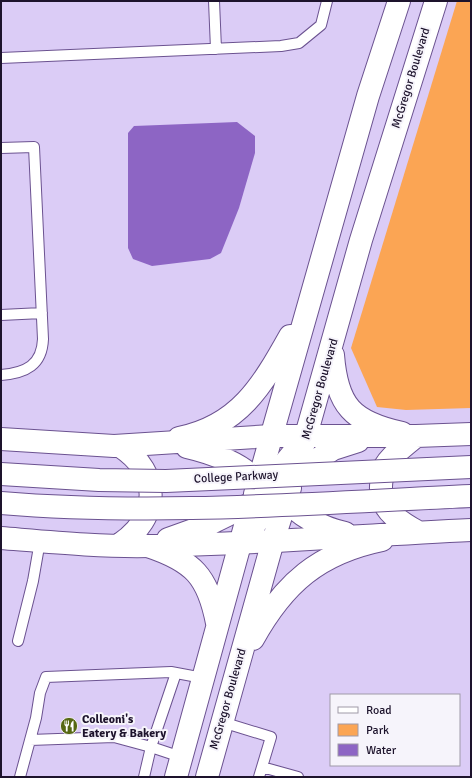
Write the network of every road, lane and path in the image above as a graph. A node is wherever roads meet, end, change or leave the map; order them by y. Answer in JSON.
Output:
{"nodes":[{"id":1,"x":214,"y":1,"type":"edge"},
{"id":2,"x":328,"y":1,"type":"edge"},
{"id":3,"x":399,"y":1,"type":"edge"},
{"id":4,"x":436,"y":1,"type":"edge"},
{"id":5,"x":216,"y":49,"type":"junction"},
{"id":6,"x":1,"y":58,"type":"edge"},
{"id":7,"x":1,"y":148,"type":"edge"},
{"id":8,"x":307,"y":307,"type":"junction"},
{"id":9,"x":42,"y":314,"type":"junction"},
{"id":10,"x":1,"y":315,"type":"edge"},
{"id":11,"x":332,"y":344,"type":"junction"},
{"id":12,"x":1,"y":375,"type":"edge"},
{"id":13,"x":471,"y":434,"type":"edge"},
{"id":14,"x":271,"y":436,"type":"junction"},
{"id":15,"x":307,"y":436,"type":"junction"},
{"id":16,"x":374,"y":436,"type":"junction"},
{"id":17,"x":416,"y":436,"type":"junction"},
{"id":18,"x":1,"y":439,"type":"edge"},
{"id":19,"x":173,"y":443,"type":"junction"},
{"id":20,"x":144,"y":445,"type":"junction"},
{"id":21,"x":120,"y":446,"type":"junction"},
{"id":22,"x":471,"y":467,"type":"edge"},
{"id":23,"x":1,"y":474,"type":"edge"},
{"id":24,"x":286,"y":483,"type":"junction"},
{"id":25,"x":471,"y":496,"type":"edge"},
{"id":26,"x":260,"y":497,"type":"junction"},
{"id":27,"x":1,"y":503,"type":"edge"},
{"id":28,"x":471,"y":530,"type":"edge"},
{"id":29,"x":418,"y":532,"type":"junction"},
{"id":30,"x":366,"y":537,"type":"junction"},
{"id":31,"x":1,"y":538,"type":"edge"},
{"id":32,"x":40,"y":541,"type":"junction"},
{"id":33,"x":273,"y":541,"type":"junction"},
{"id":34,"x":240,"y":543,"type":"junction"},
{"id":35,"x":119,"y":545,"type":"junction"},
{"id":36,"x":148,"y":546,"type":"junction"},
{"id":37,"x":217,"y":626,"type":"junction"},
{"id":38,"x":18,"y":641,"type":"dead end"},
{"id":39,"x":237,"y":670,"type":"junction"},
{"id":40,"x":176,"y":673,"type":"junction"},
{"id":41,"x":203,"y":678,"type":"junction"},
{"id":42,"x":222,"y":722,"type":"junction"},
{"id":43,"x":30,"y":740,"type":"junction"},
{"id":44,"x":151,"y":746,"type":"junction"},
{"id":45,"x":179,"y":767,"type":"edge"},
{"id":46,"x":261,"y":772,"type":"edge"},
{"id":47,"x":20,"y":777,"type":"edge"},
{"id":48,"x":144,"y":777,"type":"edge"},
{"id":49,"x":207,"y":777,"type":"edge"},
{"id":50,"x":298,"y":777,"type":"edge"}],
"edges":[{"from":1,"to":5,"type":"lane"},
{"from":2,"to":5,"type":"lane"},
{"from":3,"to":8,"type":"main road"},
{"from":4,"to":11,"type":"main road","name":"McGregor Boulevard"},
{"from":5,"to":6,"type":"lane"},
{"from":7,"to":9,"type":"lane"},
{"from":8,"to":14,"type":"main road"},
{"from":8,"to":20,"type":"main road"},
{"from":9,"to":10,"type":"lane"},
{"from":9,"to":12,"type":"lane"},
{"from":11,"to":15,"type":"main road","name":"McGregor Boulevard"},
{"from":11,"to":17,"type":"main road"},
{"from":13,"to":17,"type":"main road"},
{"from":14,"to":15,"type":"main road"},
{"from":14,"to":19,"type":"main road"},
{"from":14,"to":24,"type":"main road"},
{"from":14,"to":26,"type":"main road"},
{"from":15,"to":16,"type":"main road"},
{"from":15,"to":24,"type":"main road"},
{"from":16,"to":17,"type":"main road"},
{"from":16,"to":24,"type":"main road"},
{"from":17,"to":29,"type":"main road"},
{"from":18,"to":21,"type":"main road"},
{"from":19,"to":20,"type":"main road"},
{"from":19,"to":26,"type":"main road"},
{"from":20,"to":21,"type":"main road"},
{"from":21,"to":35,"type":"main road"},
{"from":22,"to":23,"type":"main road","name":"College Parkway","bridge":true},
{"from":24,"to":26,"type":"main road"},
{"from":24,"to":30,"type":"main road"},
{"from":24,"to":33,"type":"main road","name":"McGregor Boulevard"},
{"from":25,"to":27,"type":"main road","bridge":true},
{"from":26,"to":33,"type":"main road"},
{"from":26,"to":34,"type":"main road"},
{"from":26,"to":36,"type":"main road"},
{"from":28,"to":29,"type":"main road"},
{"from":29,"to":30,"type":"main road"},
{"from":29,"to":39,"type":"main road"},
{"from":30,"to":33,"type":"main road"},
{"from":31,"to":32,"type":"main road"},
{"from":32,"to":35,"type":"main road"},
{"from":32,"to":38,"type":"lane"},
{"from":33,"to":34,"type":"main road"},
{"from":33,"to":39,"type":"main road","name":"McGregor Boulevard"},
{"from":34,"to":36,"type":"main road"},
{"from":34,"to":37,"type":"main road"},
{"from":35,"to":36,"type":"main road"},
{"from":36,"to":37,"type":"main road"},
{"from":37,"to":41,"type":"main road"},
{"from":39,"to":42,"type":"main road","name":"McGregor Boulevard"},
{"from":40,"to":41,"type":"lane"},
{"from":40,"to":43,"type":"lane"},
{"from":40,"to":44,"type":"lane"},
{"from":41,"to":45,"type":"main road"},
{"from":42,"to":46,"type":"lane"},
{"from":42,"to":49,"type":"main road","name":"McGregor Boulevard"},
{"from":43,"to":44,"type":"lane"},
{"from":43,"to":47,"type":"lane"},
{"from":44,"to":45,"type":"lane"},
{"from":44,"to":48,"type":"lane"},
{"from":46,"to":50,"type":"lane"}]}
